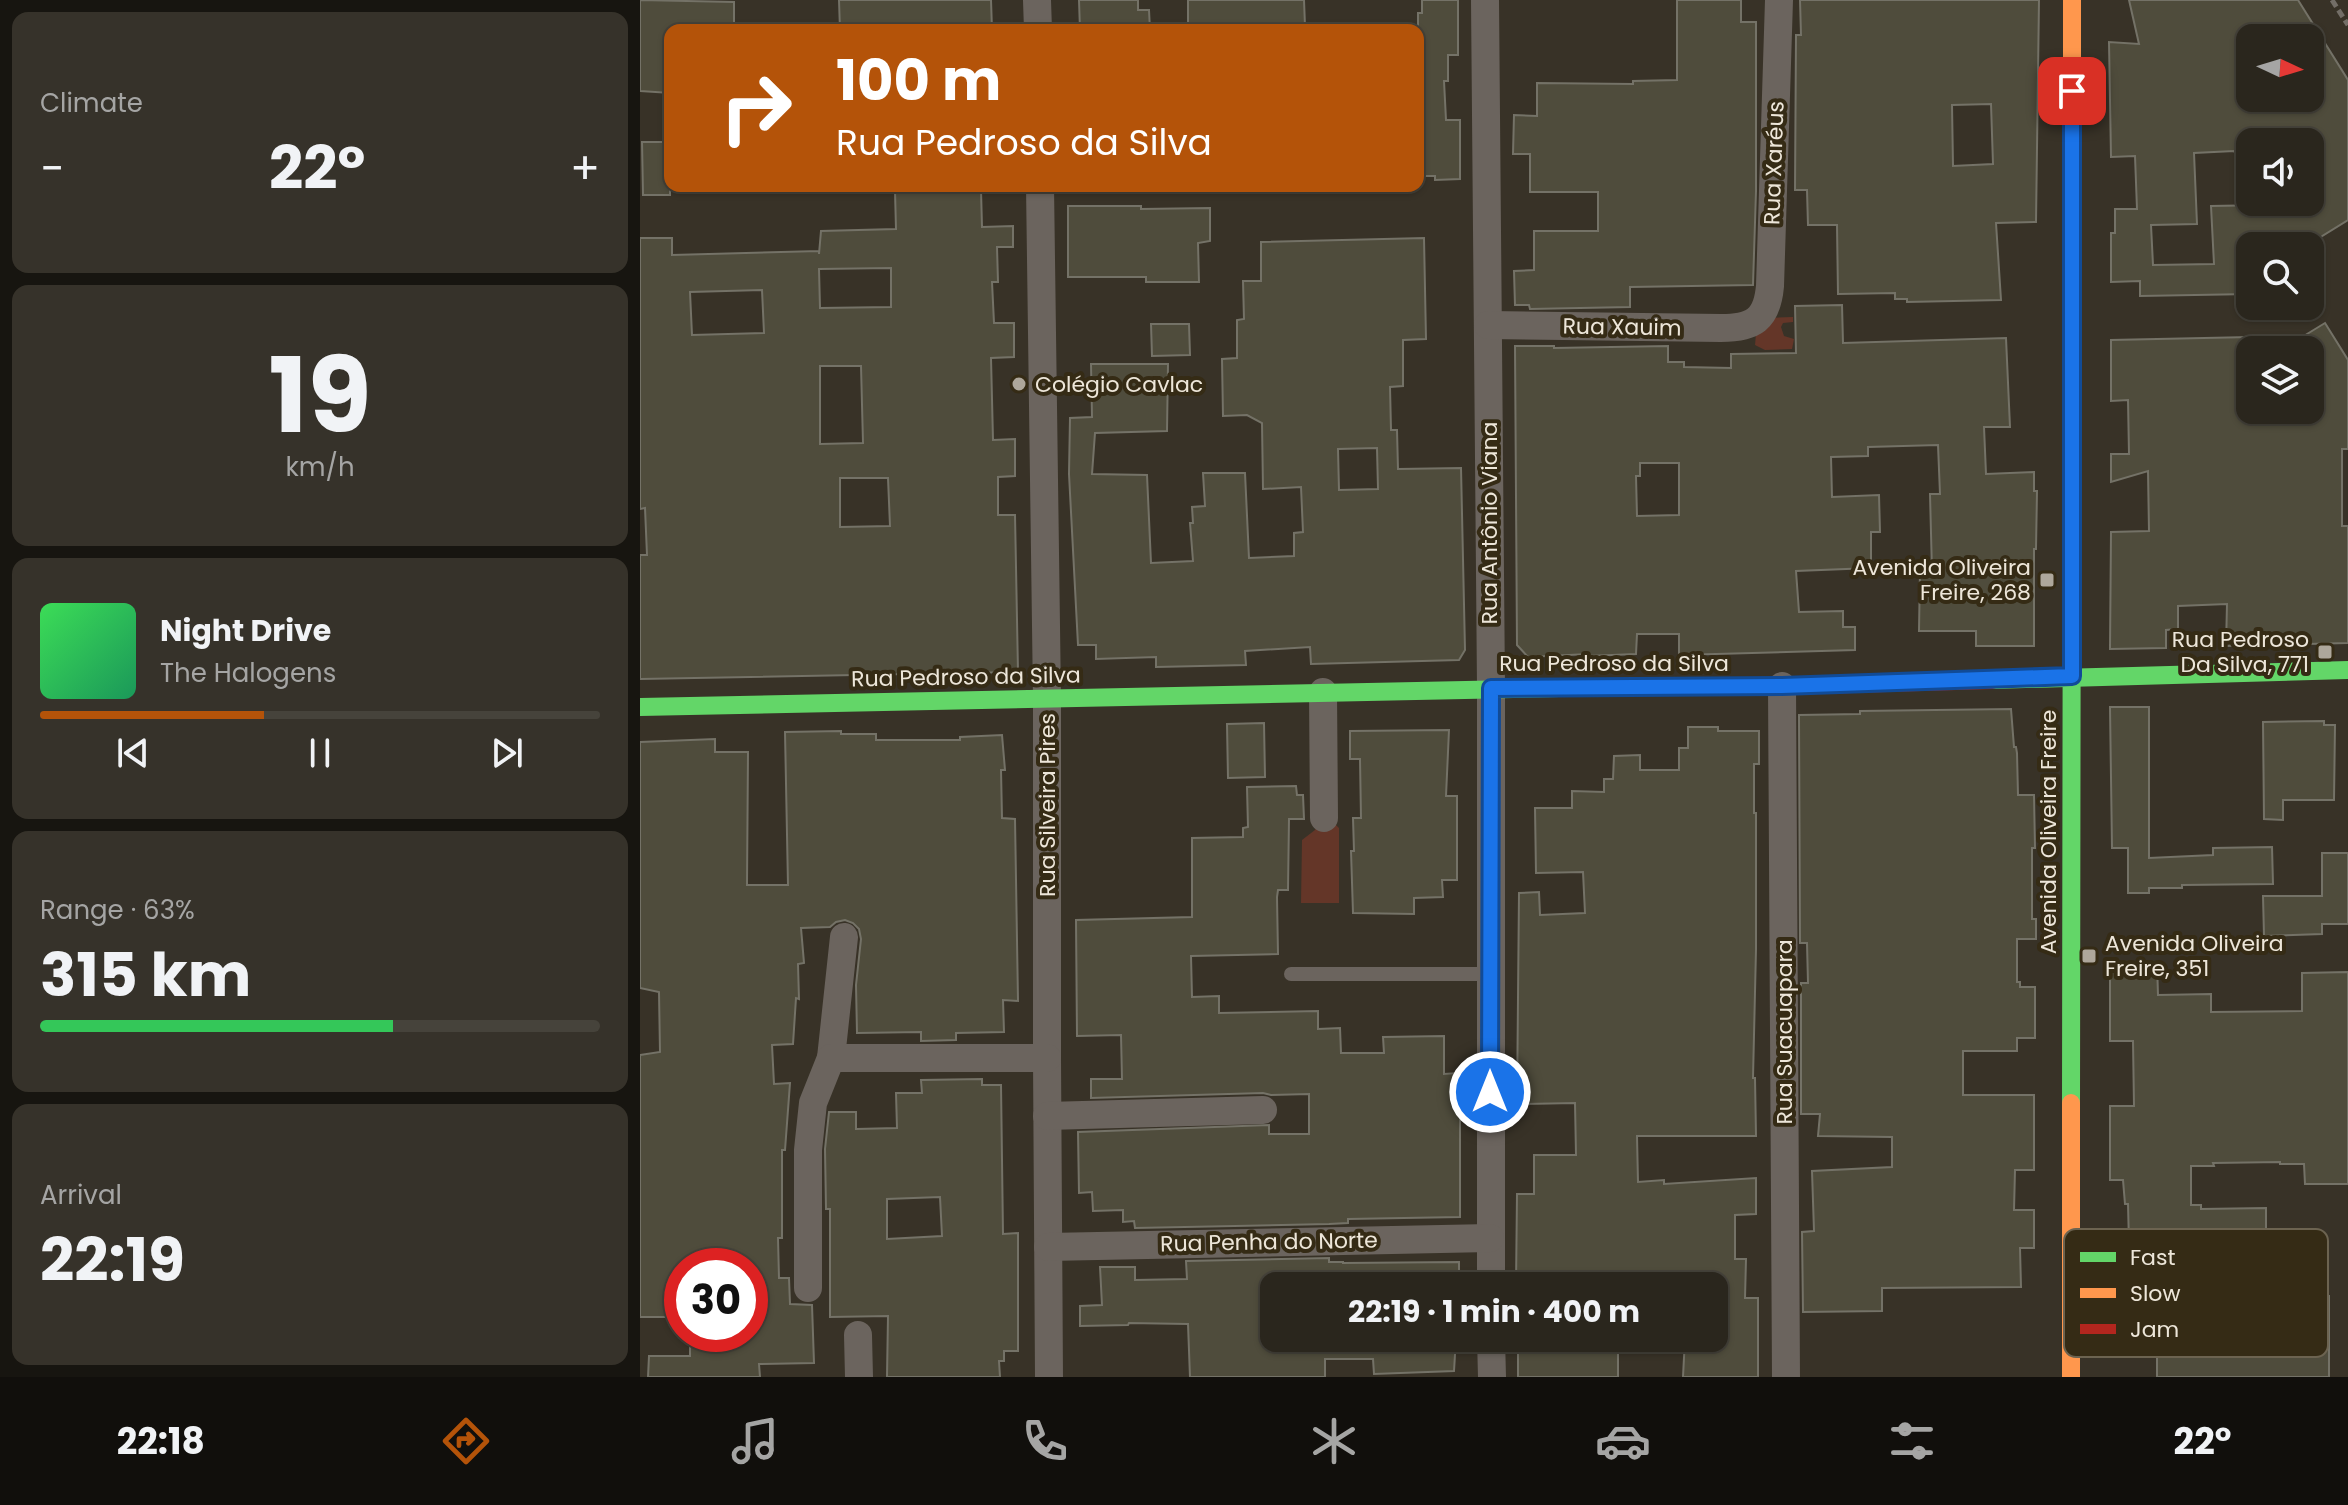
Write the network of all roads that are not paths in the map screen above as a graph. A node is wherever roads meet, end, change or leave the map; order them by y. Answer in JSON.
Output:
{"nodes":[{"id":1,"x":1037,"y":0,"type":"edge"},
{"id":2,"x":1485,"y":0,"type":"edge"},
{"id":3,"x":1779,"y":0,"type":"edge"},
{"id":4,"x":2072,"y":0,"type":"edge"},
{"id":5,"x":1038,"y":24,"type":"edge"},
{"id":6,"x":1040,"y":192,"type":"edge"},
{"id":7,"x":1756,"y":321,"type":"joint"},
{"id":8,"x":1488,"y":325,"type":"junction"},
{"id":9,"x":2348,"y":670,"type":"edge"},
{"id":10,"x":2072,"y":676,"type":"junction"},
{"id":11,"x":1782,"y":686,"type":"junction"},
{"id":12,"x":1491,"y":688,"type":"junction"},
{"id":13,"x":1323,"y":692,"type":"junction"},
{"id":14,"x":1047,"y":699,"type":"junction"},
{"id":15,"x":640,"y":707,"type":"edge"},
{"id":16,"x":1324,"y":818,"type":"dead end"},
{"id":17,"x":844,"y":937,"type":"dead end"},
{"id":18,"x":1291,"y":974,"type":"dead end"},
{"id":19,"x":1490,"y":974,"type":"junction"},
{"id":20,"x":831,"y":1058,"type":"junction"},
{"id":21,"x":1047,"y":1058,"type":"junction"},
{"id":22,"x":1263,"y":1110,"type":"dead end"},
{"id":23,"x":1047,"y":1116,"type":"junction"},
{"id":24,"x":2071,"y":1229,"type":"edge"},
{"id":25,"x":1490,"y":1238,"type":"junction"},
{"id":26,"x":1048,"y":1247,"type":"junction"},
{"id":27,"x":1491,"y":1272,"type":"edge"},
{"id":28,"x":808,"y":1288,"type":"dead end"},
{"id":29,"x":858,"y":1335,"type":"dead end"},
{"id":30,"x":1491,"y":1352,"type":"edge"},
{"id":31,"x":2071,"y":1357,"type":"edge"},
{"id":32,"x":859,"y":1377,"type":"edge"},
{"id":33,"x":1049,"y":1377,"type":"edge"},
{"id":34,"x":1492,"y":1377,"type":"edge"},
{"id":35,"x":1786,"y":1377,"type":"edge"},
{"id":36,"x":2071,"y":1377,"type":"edge"}],
"edges":[{"from":1,"to":5,"type":"street"},
{"from":2,"to":8,"type":"street","name":"Rua Antônio Viana"},
{"from":3,"to":7,"type":"street","name":"Rua Xaréus"},
{"from":4,"to":10,"type":"street","name":"Avenida Oliveira Freire"},
{"from":6,"to":14,"type":"street","name":"Rua Silveira Pires"},
{"from":7,"to":8,"type":"street","name":"Rua Xauim"},
{"from":8,"to":12,"type":"street","name":"Rua Antônio Viana"},
{"from":9,"to":10,"type":"street","name":"Rua Pedroso da Silva"},
{"from":10,"to":11,"type":"street","name":"Rua Pedroso da Silva"},
{"from":10,"to":24,"type":"street","name":"Avenida Oliveira Freire"},
{"from":11,"to":12,"type":"street","name":"Rua Pedroso da Silva"},
{"from":11,"to":35,"type":"street","name":"Rua Suacuapara"},
{"from":12,"to":13,"type":"street","name":"Rua Pedroso da Silva"},
{"from":12,"to":19,"type":"street","name":"Rua Antônio Viana"},
{"from":13,"to":14,"type":"street","name":"Rua Pedroso da Silva"},
{"from":13,"to":16,"type":"street"},
{"from":14,"to":15,"type":"street","name":"Rua Pedroso da Silva"},
{"from":14,"to":21,"type":"street","name":"Rua Silveira Pires"},
{"from":17,"to":20,"type":"street"},
{"from":18,"to":19,"type":"lane"},
{"from":19,"to":25,"type":"street","name":"Rua Antônio Viana"},
{"from":20,"to":21,"type":"street"},
{"from":20,"to":28,"type":"street"},
{"from":21,"to":23,"type":"street","name":"Rua Silveira Pires"},
{"from":22,"to":23,"type":"street"},
{"from":23,"to":26,"type":"street","name":"Rua Silveira Pires"},
{"from":25,"to":26,"type":"street","name":"Rua Penha do Norte"},
{"from":25,"to":27,"type":"street","name":"Rua Antônio Viana"},
{"from":26,"to":33,"type":"street","name":"Rua Silveira Pires"},
{"from":29,"to":32,"type":"street"},
{"from":30,"to":34,"type":"street"},
{"from":31,"to":36,"type":"street","name":"Avenida Oliveira Freire"}]}
